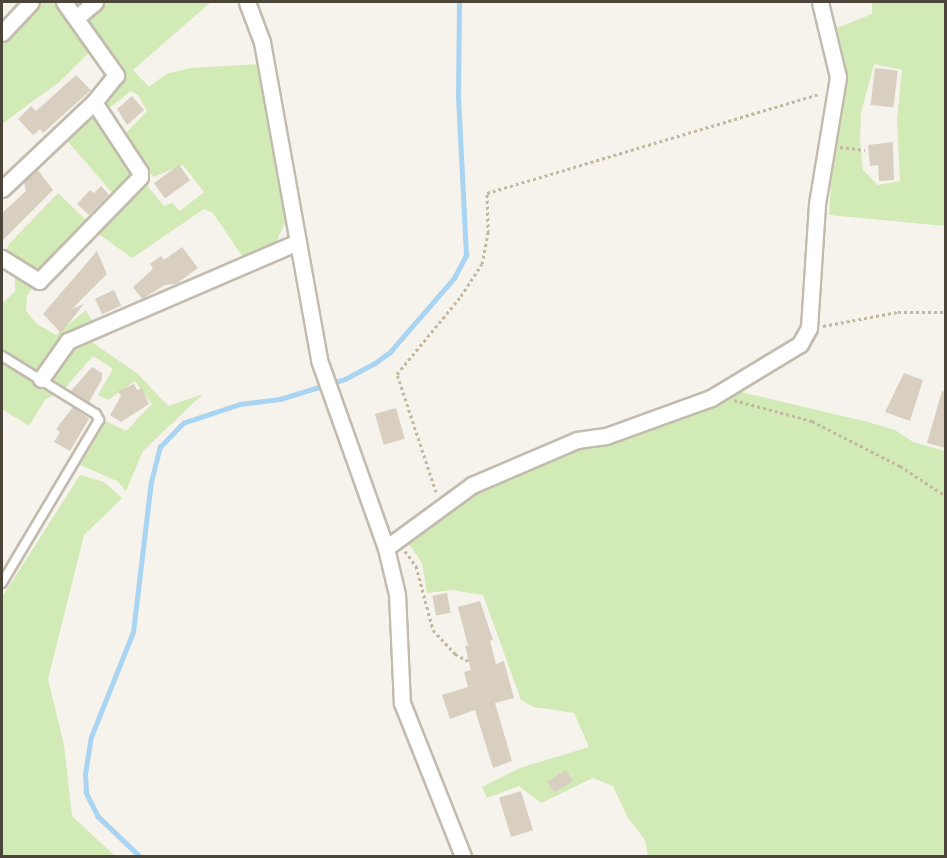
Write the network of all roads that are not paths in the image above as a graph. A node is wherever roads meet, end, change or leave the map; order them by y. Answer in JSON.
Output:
{"nodes":[{"id":1,"x":31,"y":2,"type":"edge"},
{"id":2,"x":64,"y":2,"type":"edge"},
{"id":3,"x":95,"y":2,"type":"edge"},
{"id":4,"x":248,"y":2,"type":"edge"},
{"id":5,"x":820,"y":2,"type":"edge"},
{"id":6,"x":76,"y":18,"type":"junction"},
{"id":7,"x":2,"y":33,"type":"edge"},
{"id":8,"x":94,"y":102,"type":"junction"},
{"id":9,"x":2,"y":189,"type":"edge"},
{"id":10,"x":296,"y":243,"type":"junction"},
{"id":11,"x":2,"y":258,"type":"edge"},
{"id":12,"x":3,"y":360,"type":"edge"},
{"id":13,"x":41,"y":379,"type":"junction"},
{"id":14,"x":392,"y":544,"type":"junction"},
{"id":15,"x":2,"y":583,"type":"edge"},
{"id":16,"x":463,"y":856,"type":"edge"}],
"edges":[{"from":1,"to":7,"type":"street"},
{"from":2,"to":6,"type":"street"},
{"from":3,"to":6,"type":"street"},
{"from":4,"to":10,"type":"street"},
{"from":5,"to":14,"type":"street"},
{"from":6,"to":8,"type":"street"},
{"from":8,"to":9,"type":"street"},
{"from":8,"to":11,"type":"street"},
{"from":10,"to":13,"type":"street"},
{"from":10,"to":14,"type":"street"},
{"from":12,"to":13,"type":"lane"},
{"from":13,"to":15,"type":"lane"},
{"from":14,"to":16,"type":"street"}]}
